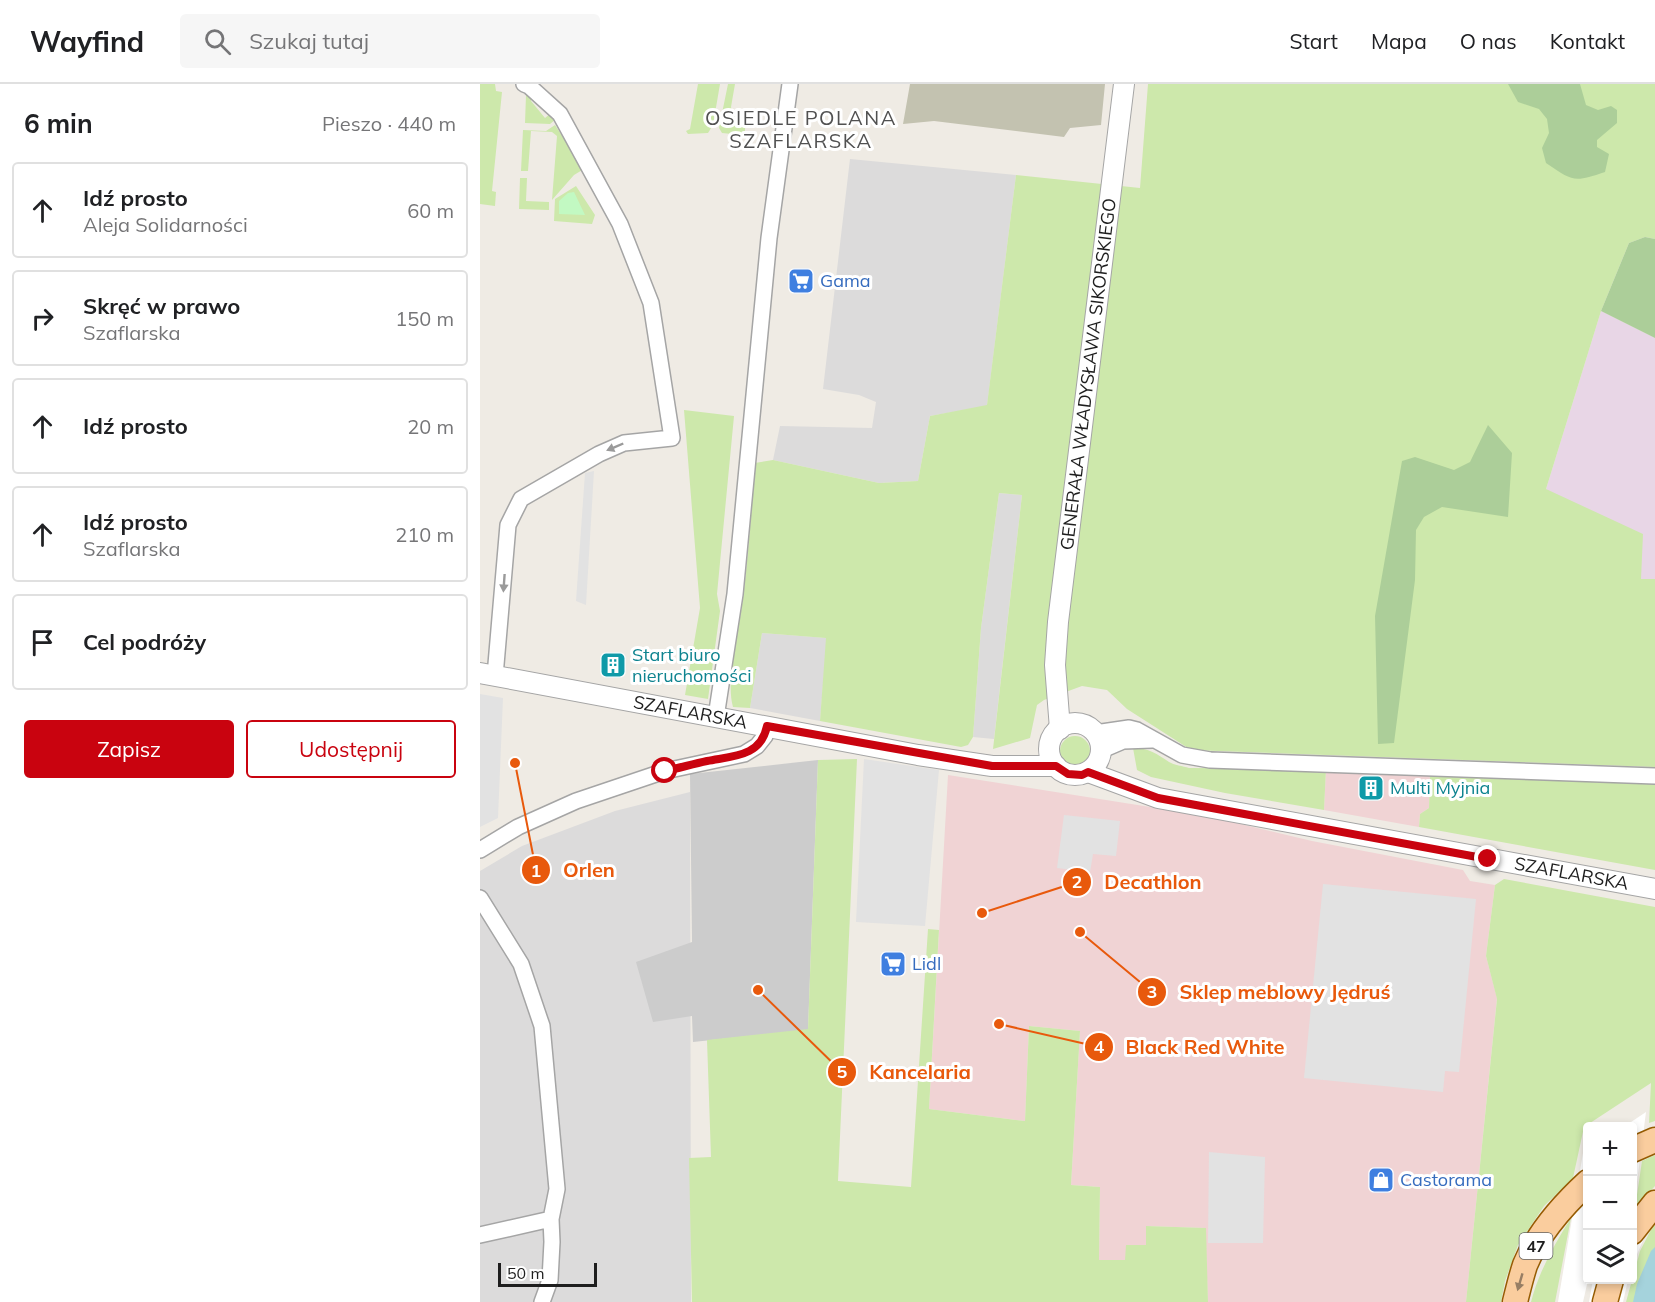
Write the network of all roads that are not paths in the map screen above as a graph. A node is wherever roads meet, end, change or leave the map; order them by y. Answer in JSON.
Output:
{"nodes":[{"id":1,"x":524,"y":84,"type":"edge"},
{"id":2,"x":790,"y":84,"type":"edge"},
{"id":3,"x":1124,"y":84,"type":"edge"},
{"id":4,"x":488,"y":674,"type":"edge"},
{"id":5,"x":716,"y":717,"type":"junction"},
{"id":6,"x":767,"y":726,"type":"junction"},
{"id":7,"x":1062,"y":732,"type":"junction"},
{"id":8,"x":1099,"y":746,"type":"junction"},
{"id":9,"x":1008,"y":766,"type":"junction"},
{"id":10,"x":1056,"y":766,"type":"junction"},
{"id":11,"x":1088,"y":772,"type":"junction"},
{"id":12,"x":1655,"y":776,"type":"edge"},
{"id":13,"x":1135,"y":790,"type":"junction"},
{"id":14,"x":480,"y":850,"type":"edge"},
{"id":15,"x":1655,"y":889,"type":"edge"},
{"id":16,"x":480,"y":898,"type":"edge"},
{"id":17,"x":1655,"y":1140,"type":"edge"},
{"id":18,"x":1637,"y":1148,"type":"edge"},
{"id":19,"x":1583,"y":1186,"type":"edge"},
{"id":20,"x":1655,"y":1203,"type":"edge"},
{"id":21,"x":551,"y":1219,"type":"junction"},
{"id":22,"x":1634,"y":1230,"type":"edge"},
{"id":23,"x":480,"y":1235,"type":"edge"},
{"id":24,"x":1610,"y":1284,"type":"edge"},
{"id":25,"x":542,"y":1302,"type":"edge"},
{"id":26,"x":1515,"y":1302,"type":"edge"},
{"id":27,"x":1605,"y":1302,"type":"edge"}],
"edges":[{"from":1,"to":4,"type":"street","one_way":true},
{"from":2,"to":5,"type":"street"},
{"from":3,"to":7,"type":"street","name":"GENERAŁA WŁADYSŁAWA SIKORSKIEGO"},
{"from":4,"to":5,"type":"street","name":"SZAFLARSKA"},
{"from":5,"to":6,"type":"street","name":"SZAFLARSKA"},
{"from":6,"to":9,"type":"street","name":"SZAFLARSKA"},
{"from":6,"to":14,"type":"street"},
{"from":7,"to":8,"type":"street"},
{"from":7,"to":9,"type":"street"},
{"from":7,"to":10,"type":"street"},
{"from":8,"to":11,"type":"street"},
{"from":8,"to":12,"type":"street"},
{"from":8,"to":13,"type":"street","name":"SZAFLARSKA"},
{"from":9,"to":10,"type":"street","name":"SZAFLARSKA"},
{"from":10,"to":11,"type":"street"},
{"from":11,"to":13,"type":"street","name":"SZAFLARSKA"},
{"from":13,"to":15,"type":"street","name":"SZAFLARSKA"},
{"from":16,"to":21,"type":"street"},
{"from":17,"to":18,"type":"main road"},
{"from":19,"to":26,"type":"main road","number":"47","one_way":true},
{"from":20,"to":22,"type":"main road"},
{"from":21,"to":23,"type":"street"},
{"from":21,"to":25,"type":"street"},
{"from":24,"to":27,"type":"main road"}]}
